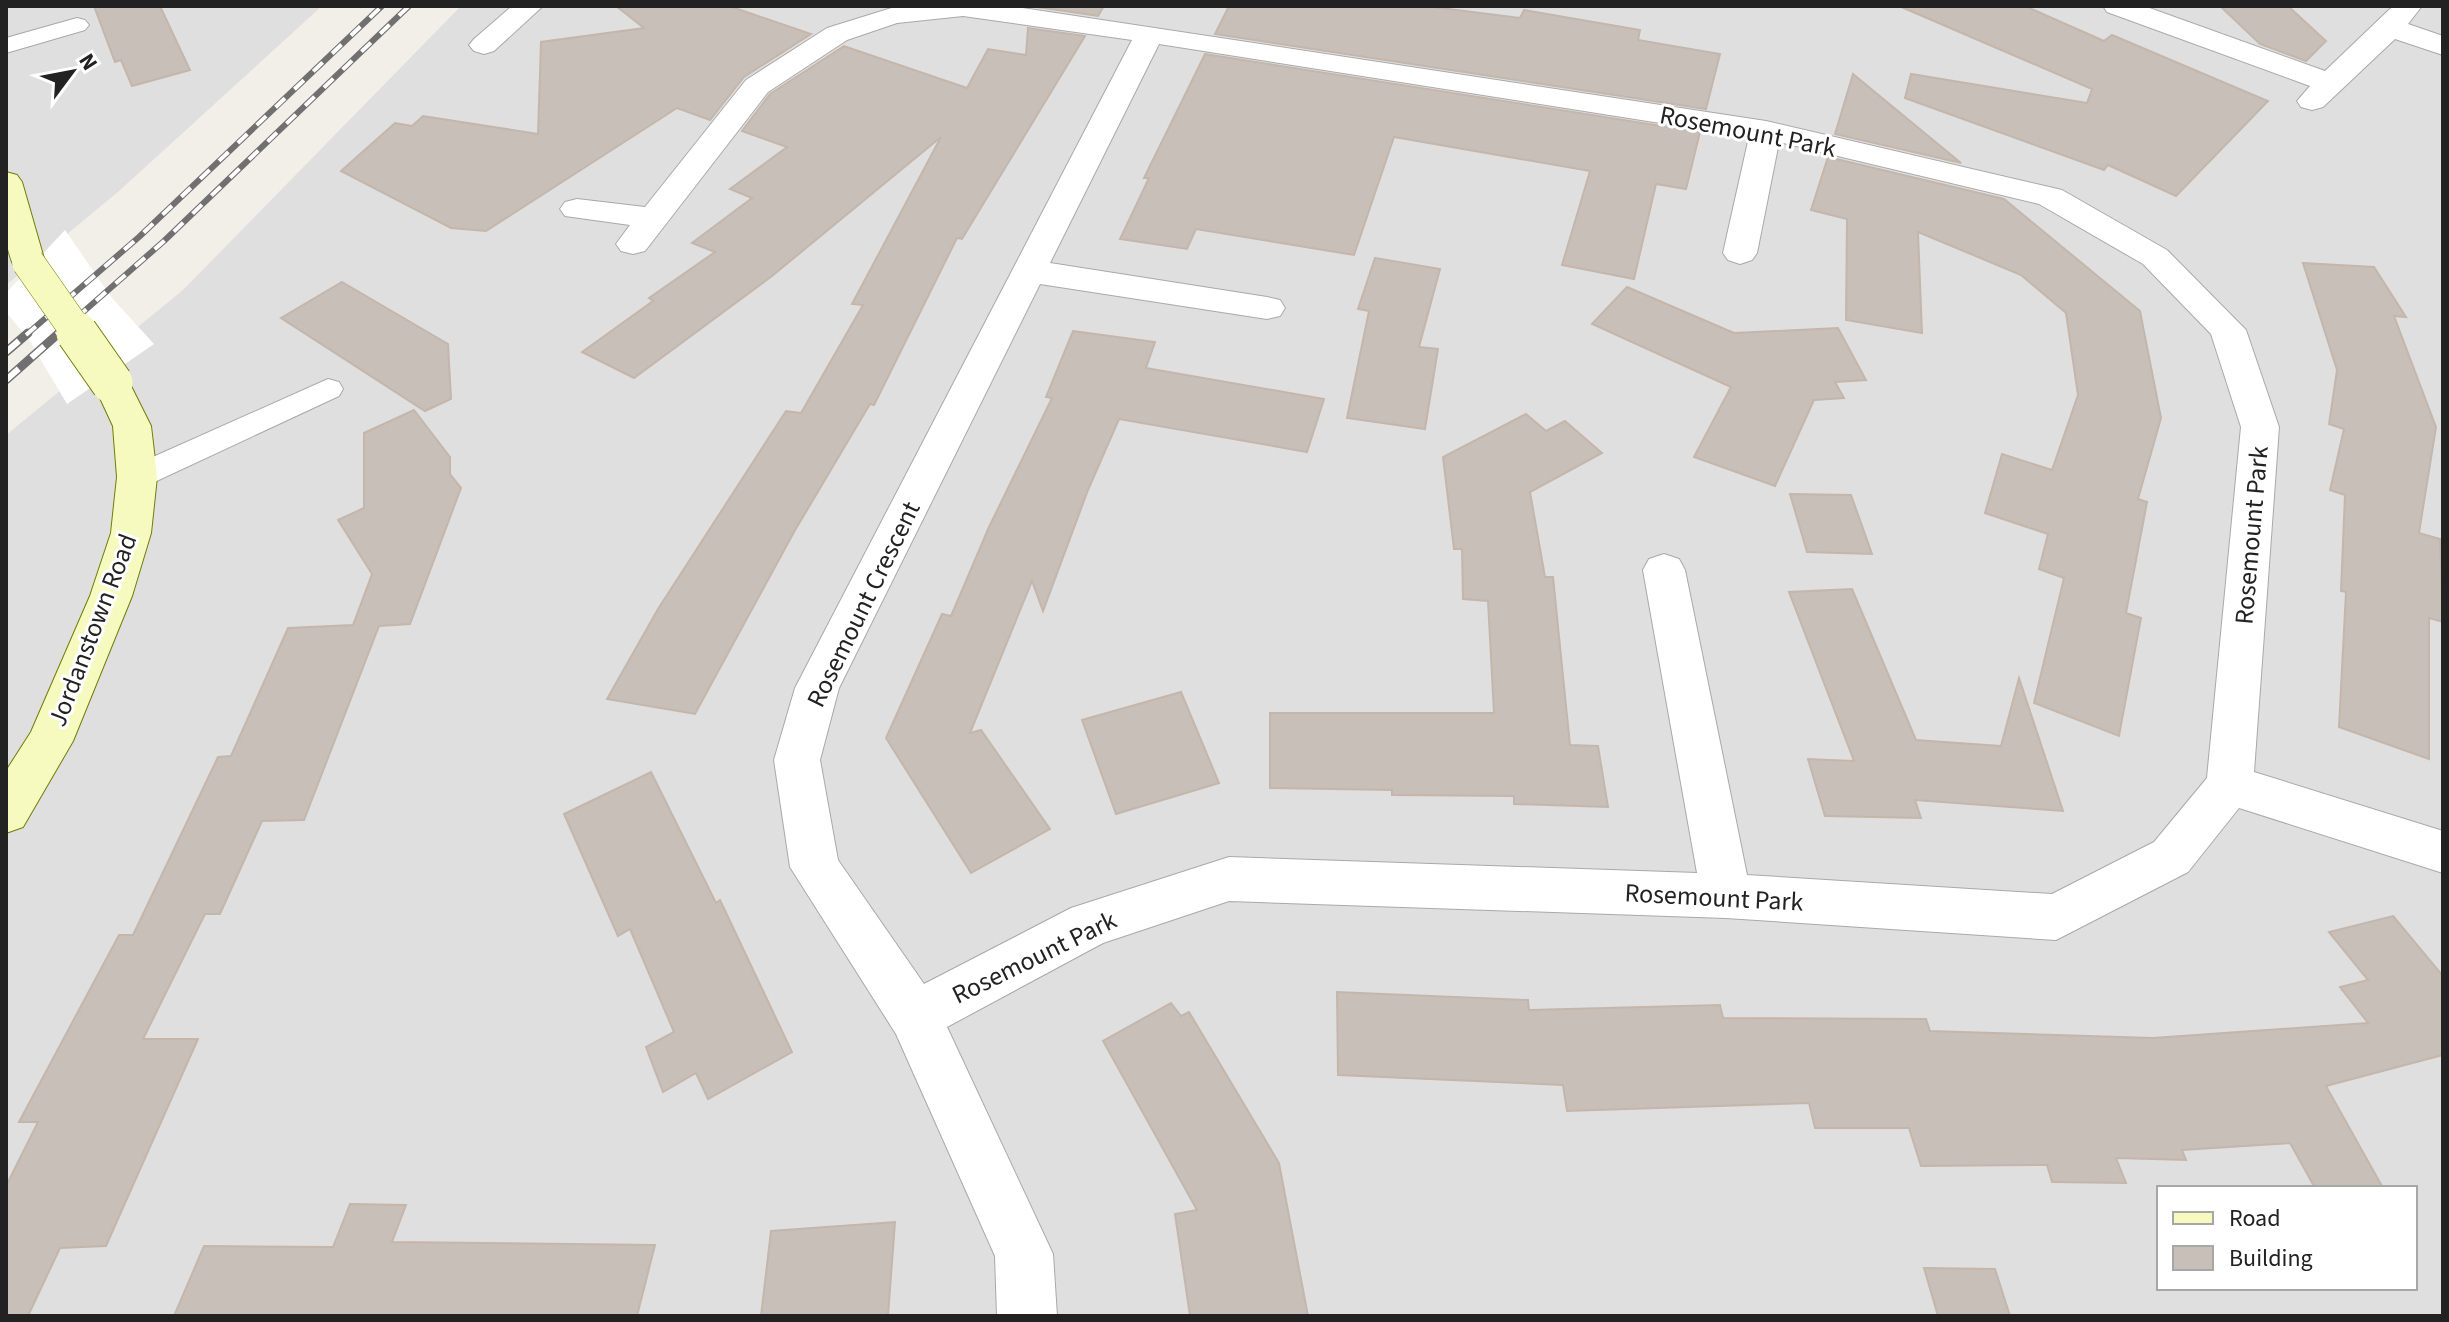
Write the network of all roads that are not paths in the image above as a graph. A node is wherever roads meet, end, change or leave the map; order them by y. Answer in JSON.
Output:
{"nodes":[{"id":1,"x":529,"y":6,"type":"edge"},
{"id":2,"x":2117,"y":6,"type":"edge"},
{"id":3,"x":2400,"y":17,"type":"edge"},
{"id":4,"x":77,"y":25,"type":"dead end"},
{"id":5,"x":1150,"y":34,"type":"junction"},
{"id":6,"x":484,"y":45,"type":"dead end"},
{"id":7,"x":6,"y":46,"type":"edge"},
{"id":8,"x":2443,"y":46,"type":"edge"},
{"id":9,"x":1766,"y":130,"type":"junction"},
{"id":10,"x":6,"y":182,"type":"edge"},
{"id":11,"x":577,"y":209,"type":"dead end"},
{"id":12,"x":1740,"y":253,"type":"dead end"},
{"id":13,"x":1029,"y":271,"type":"junction"},
{"id":14,"x":1267,"y":308,"type":"dead end"},
{"id":15,"x":328,"y":389,"type":"dead end"},
{"id":16,"x":137,"y":477,"type":"junction"},
{"id":17,"x":1664,"y":570,"type":"dead end"},
{"id":18,"x":2230,"y":785,"type":"junction"},
{"id":19,"x":6,"y":812,"type":"edge"},
{"id":20,"x":2443,"y":852,"type":"edge"},
{"id":21,"x":1726,"y":896,"type":"junction"},
{"id":22,"x":915,"y":1016,"type":"junction"},
{"id":23,"x":1027,"y":1316,"type":"edge"}],
"edges":[{"from":1,"to":6,"type":"street"},
{"from":2,"to":3,"type":"street"},
{"from":3,"to":8,"type":"street"},
{"from":4,"to":7,"type":"lane"},
{"from":5,"to":9,"type":"street","name":"Rosemount Park"},
{"from":5,"to":11,"type":"street","name":"Rosemount Park"},
{"from":5,"to":13,"type":"street","name":"Rosemount Crescent"},
{"from":9,"to":12,"type":"street"},
{"from":9,"to":18,"type":"street","name":"Rosemount Park"},
{"from":10,"to":16,"type":"street","name":"Jordanstown Road","bridge":true},
{"from":13,"to":14,"type":"street"},
{"from":13,"to":22,"type":"street","name":"Rosemount Crescent"},
{"from":15,"to":16,"type":"lane"},
{"from":16,"to":19,"type":"street","name":"Jordanstown Road"},
{"from":17,"to":21,"type":"street"},
{"from":18,"to":20,"type":"street"},
{"from":18,"to":21,"type":"street","name":"Rosemount Park"},
{"from":21,"to":22,"type":"street","name":"Rosemount Park"},
{"from":22,"to":23,"type":"street","name":"Rosemount Crescent"}]}
